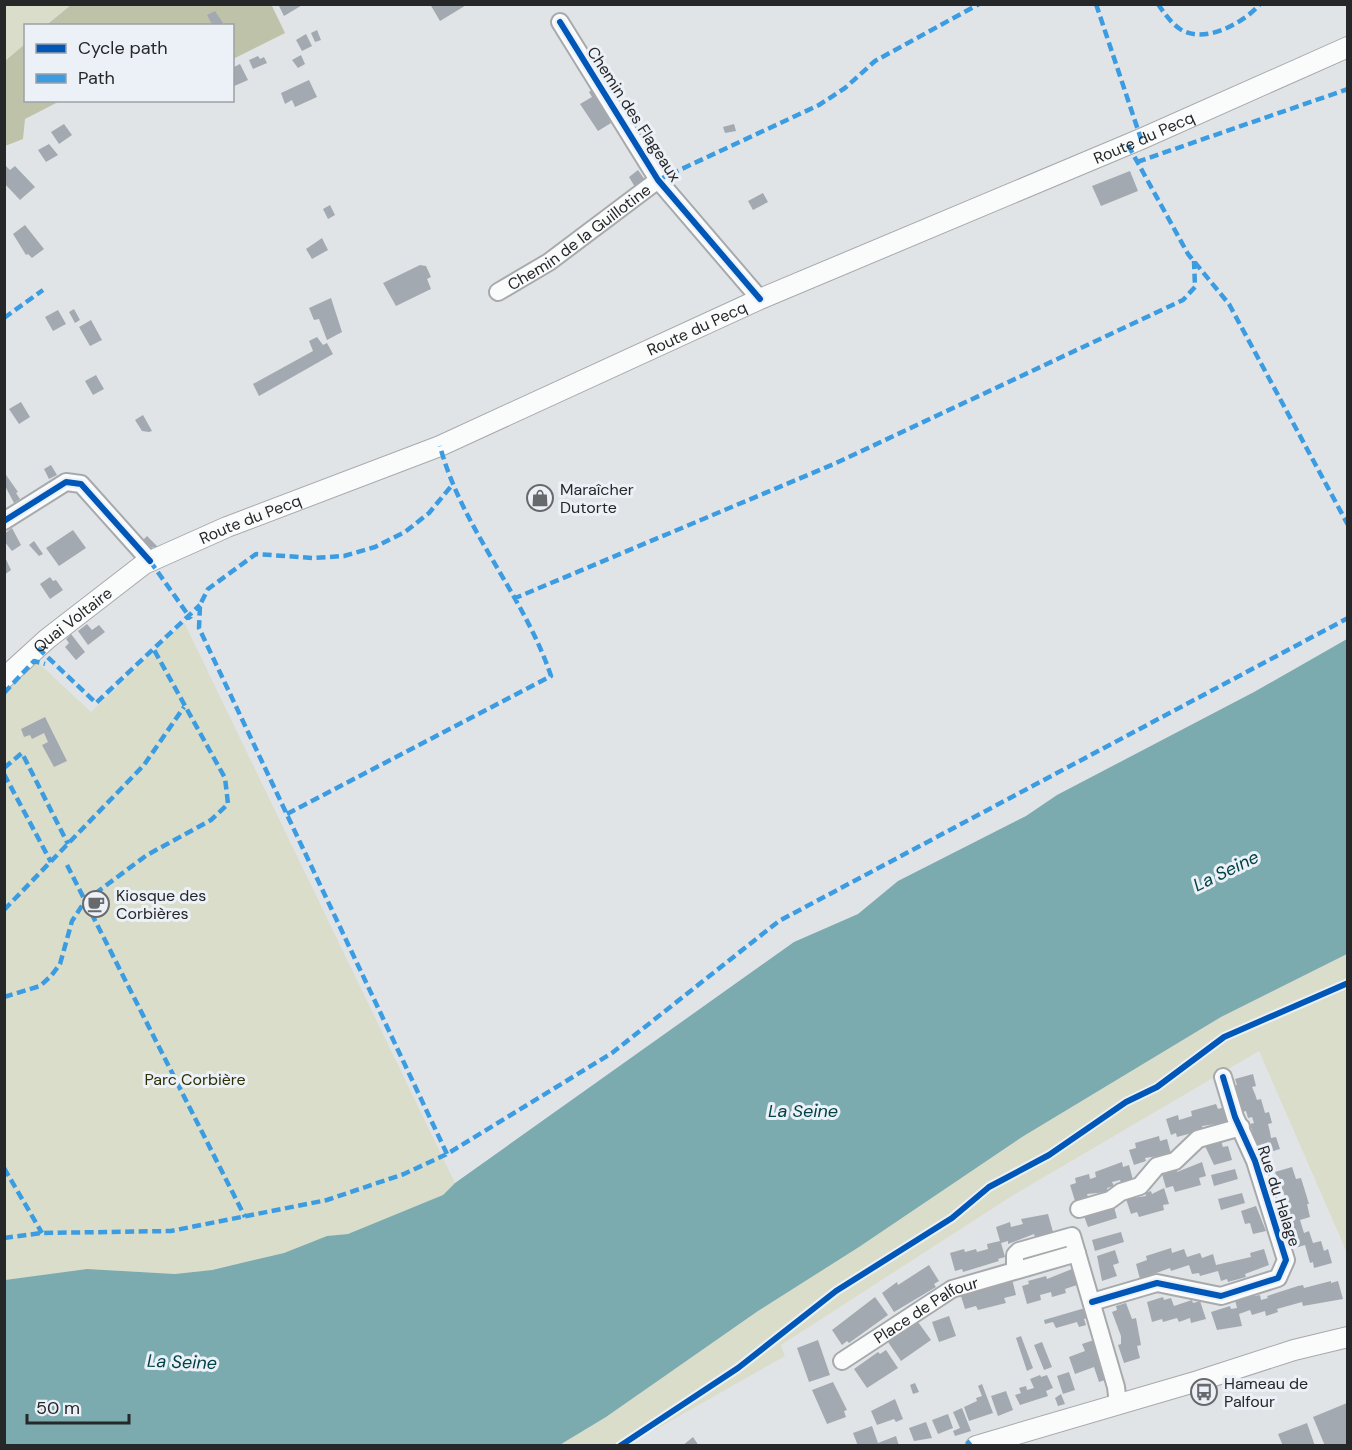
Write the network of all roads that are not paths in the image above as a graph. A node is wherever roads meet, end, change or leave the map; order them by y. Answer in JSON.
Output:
{"nodes":[{"id":1,"x":560,"y":22,"type":"dead end"},
{"id":2,"x":1347,"y":47,"type":"edge"},
{"id":3,"x":658,"y":180,"type":"junction"},
{"id":4,"x":498,"y":292,"type":"dead end"},
{"id":5,"x":760,"y":299,"type":"junction"},
{"id":6,"x":4,"y":521,"type":"edge"},
{"id":7,"x":147,"y":563,"type":"junction"},
{"id":8,"x":4,"y":678,"type":"edge"},
{"id":9,"x":1222,"y":1077,"type":"dead end"},
{"id":10,"x":1241,"y":1127,"type":"junction"},
{"id":11,"x":1079,"y":1209,"type":"dead end"},
{"id":12,"x":1077,"y":1253,"type":"junction"},
{"id":13,"x":1015,"y":1270,"type":"junction"},
{"id":14,"x":1092,"y":1302,"type":"junction"},
{"id":15,"x":1347,"y":1337,"type":"edge"},
{"id":16,"x":1347,"y":1345,"type":"edge"},
{"id":17,"x":842,"y":1361,"type":"dead end"},
{"id":18,"x":1255,"y":1364,"type":"junction"},
{"id":19,"x":1118,"y":1404,"type":"junction"},
{"id":20,"x":976,"y":1446,"type":"edge"}],
"edges":[{"from":1,"to":3,"type":"street","name":"Chemin des Flageaux"},
{"from":2,"to":5,"type":"main road","name":"Route du Pecq"},
{"from":3,"to":4,"type":"street","name":"Chemin de la Guillotine"},
{"from":3,"to":5,"type":"street","name":"Chemin des Flageaux"},
{"from":5,"to":7,"type":"main road","name":"Route du Pecq"},
{"from":6,"to":7,"type":"street"},
{"from":7,"to":8,"type":"main road","name":"Quai Voltaire"},
{"from":9,"to":10,"type":"street","name":"Rue du Halage"},
{"from":10,"to":11,"type":"street"},
{"from":10,"to":14,"type":"street","name":"Rue du Halage"},
{"from":12,"to":13,"type":"street","name":"Place de Palfour"},
{"from":12,"to":13,"type":"street"},
{"from":12,"to":14,"type":"street"},
{"from":13,"to":17,"type":"street","name":"Place de Palfour"},
{"from":14,"to":19,"type":"street"},
{"from":15,"to":18,"type":"main road"},
{"from":16,"to":18,"type":"main road"},
{"from":18,"to":19,"type":"main road"},
{"from":19,"to":20,"type":"main road"}]}
